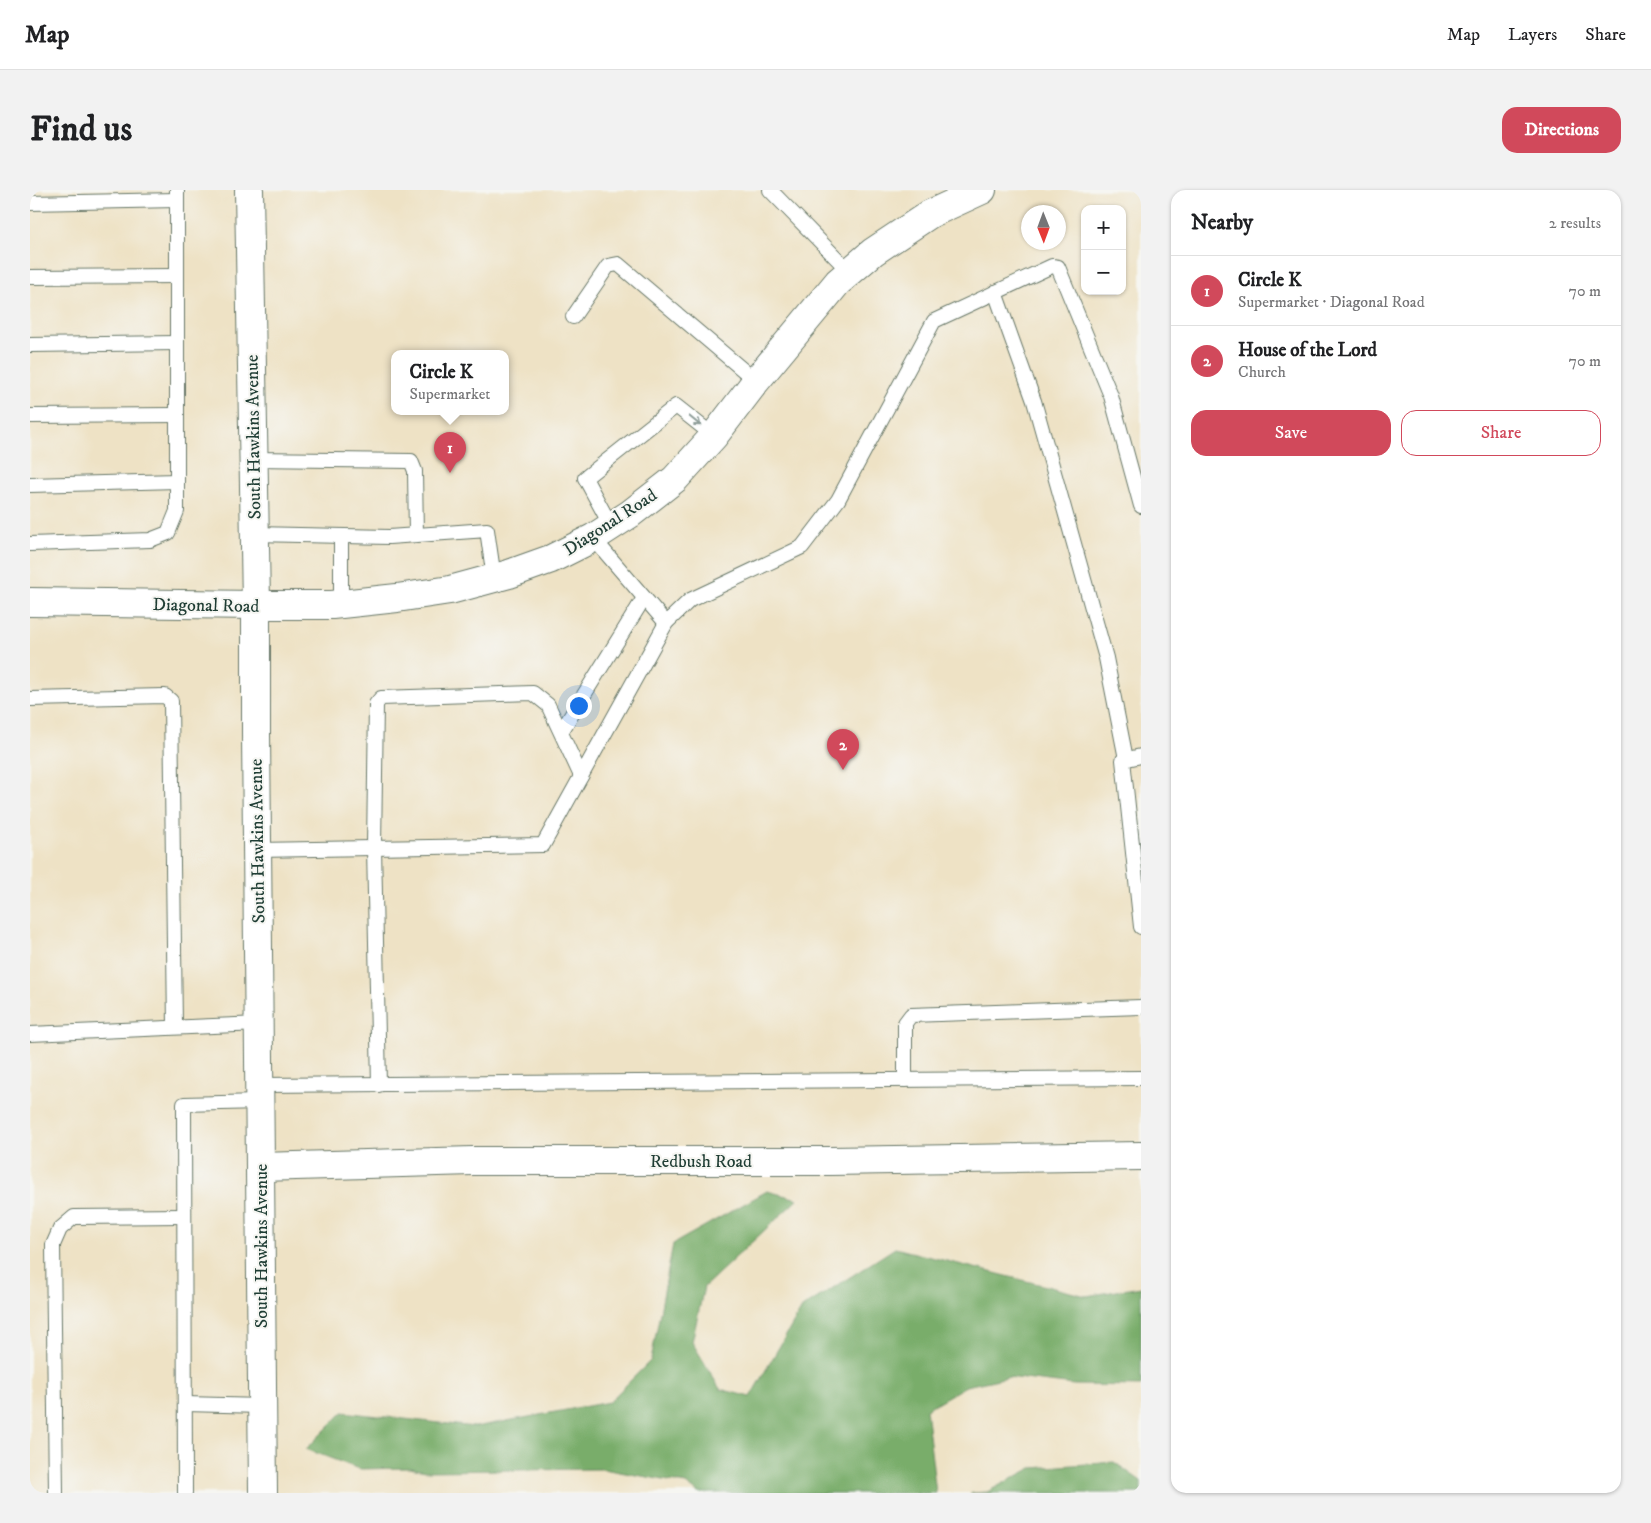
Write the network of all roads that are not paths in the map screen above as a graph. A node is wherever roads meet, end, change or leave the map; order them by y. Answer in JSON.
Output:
{"nodes":[{"id":1,"x":249,"y":190,"type":"edge"},
{"id":2,"x":770,"y":190,"type":"edge"},
{"id":3,"x":982,"y":190,"type":"edge"},
{"id":4,"x":177,"y":195,"type":"edge"},
{"id":5,"x":945,"y":198,"type":"edge"},
{"id":6,"x":30,"y":203,"type":"edge"},
{"id":7,"x":850,"y":272,"type":"junction"},
{"id":8,"x":178,"y":276,"type":"junction"},
{"id":9,"x":30,"y":277,"type":"edge"},
{"id":10,"x":995,"y":292,"type":"junction"},
{"id":11,"x":573,"y":317,"type":"dead end"},
{"id":12,"x":177,"y":343,"type":"junction"},
{"id":13,"x":30,"y":345,"type":"edge"},
{"id":14,"x":756,"y":381,"type":"junction"},
{"id":15,"x":177,"y":415,"type":"junction"},
{"id":16,"x":30,"y":416,"type":"edge"},
{"id":17,"x":714,"y":436,"type":"junction"},
{"id":18,"x":253,"y":459,"type":"junction"},
{"id":19,"x":177,"y":481,"type":"junction"},
{"id":20,"x":30,"y":485,"type":"edge"},
{"id":21,"x":1141,"y":506,"type":"edge"},
{"id":22,"x":602,"y":532,"type":"junction"},
{"id":23,"x":255,"y":534,"type":"junction"},
{"id":24,"x":416,"y":535,"type":"junction"},
{"id":25,"x":341,"y":537,"type":"junction"},
{"id":26,"x":30,"y":544,"type":"edge"},
{"id":27,"x":494,"y":578,"type":"junction"},
{"id":28,"x":644,"y":598,"type":"junction"},
{"id":29,"x":30,"y":602,"type":"edge"},
{"id":30,"x":341,"y":604,"type":"junction"},
{"id":31,"x":256,"y":606,"type":"junction"},
{"id":32,"x":666,"y":623,"type":"junction"},
{"id":33,"x":30,"y":699,"type":"edge"},
{"id":34,"x":561,"y":732,"type":"junction"},
{"id":35,"x":1141,"y":756,"type":"edge"},
{"id":36,"x":1126,"y":759,"type":"junction"},
{"id":37,"x":581,"y":776,"type":"junction"},
{"id":38,"x":374,"y":848,"type":"junction"},
{"id":39,"x":257,"y":850,"type":"junction"},
{"id":40,"x":1141,"y":928,"type":"edge"},
{"id":41,"x":1141,"y":1007,"type":"edge"},
{"id":42,"x":259,"y":1024,"type":"junction"},
{"id":43,"x":175,"y":1027,"type":"junction"},
{"id":44,"x":30,"y":1034,"type":"edge"},
{"id":45,"x":1141,"y":1078,"type":"edge"},
{"id":46,"x":904,"y":1080,"type":"junction"},
{"id":47,"x":379,"y":1085,"type":"junction"},
{"id":48,"x":259,"y":1094,"type":"junction"},
{"id":49,"x":1141,"y":1156,"type":"edge"},
{"id":50,"x":260,"y":1167,"type":"junction"},
{"id":51,"x":184,"y":1216,"type":"junction"},
{"id":52,"x":185,"y":1404,"type":"junction"},
{"id":53,"x":262,"y":1406,"type":"junction"},
{"id":54,"x":56,"y":1493,"type":"edge"},
{"id":55,"x":185,"y":1493,"type":"edge"},
{"id":56,"x":263,"y":1493,"type":"edge"}],
"edges":[{"from":1,"to":18,"type":"street","name":"South Hawkins Avenue"},
{"from":2,"to":7,"type":"lane"},
{"from":3,"to":5,"type":"street","name":"Diagonal Road"},
{"from":4,"to":6,"type":"lane"},
{"from":4,"to":8,"type":"lane"},
{"from":5,"to":7,"type":"street","name":"Diagonal Road"},
{"from":7,"to":14,"type":"street","name":"Diagonal Road"},
{"from":8,"to":9,"type":"lane"},
{"from":8,"to":12,"type":"lane"},
{"from":10,"to":21,"type":"lane"},
{"from":10,"to":32,"type":"lane"},
{"from":10,"to":36,"type":"lane"},
{"from":11,"to":14,"type":"lane"},
{"from":12,"to":13,"type":"lane"},
{"from":12,"to":15,"type":"lane"},
{"from":14,"to":17,"type":"street","name":"Diagonal Road"},
{"from":15,"to":16,"type":"lane"},
{"from":15,"to":19,"type":"lane"},
{"from":17,"to":22,"type":"street","name":"Diagonal Road"},
{"from":22,"to":17,"type":"lane","one_way":true},
{"from":18,"to":23,"type":"street","name":"South Hawkins Avenue"},
{"from":18,"to":24,"type":"lane"},
{"from":19,"to":20,"type":"lane"},
{"from":19,"to":26,"type":"lane"},
{"from":22,"to":27,"type":"street","name":"Diagonal Road"},
{"from":22,"to":28,"type":"lane"},
{"from":23,"to":25,"type":"lane"},
{"from":23,"to":31,"type":"street","name":"South Hawkins Avenue"},
{"from":24,"to":25,"type":"lane"},
{"from":24,"to":27,"type":"lane"},
{"from":25,"to":30,"type":"lane"},
{"from":27,"to":30,"type":"street","name":"Diagonal Road"},
{"from":28,"to":32,"type":"lane"},
{"from":28,"to":34,"type":"lane"},
{"from":29,"to":31,"type":"street","name":"Diagonal Road"},
{"from":30,"to":31,"type":"street","name":"Diagonal Road"},
{"from":31,"to":39,"type":"street","name":"South Hawkins Avenue"},
{"from":32,"to":37,"type":"lane"},
{"from":33,"to":43,"type":"lane"},
{"from":34,"to":37,"type":"lane"},
{"from":34,"to":38,"type":"lane"},
{"from":35,"to":36,"type":"lane"},
{"from":36,"to":40,"type":"lane"},
{"from":37,"to":38,"type":"lane"},
{"from":38,"to":39,"type":"lane"},
{"from":38,"to":47,"type":"lane"},
{"from":39,"to":42,"type":"street","name":"South Hawkins Avenue"},
{"from":41,"to":46,"type":"lane"},
{"from":42,"to":43,"type":"lane"},
{"from":42,"to":48,"type":"street","name":"South Hawkins Avenue"},
{"from":43,"to":44,"type":"lane"},
{"from":45,"to":46,"type":"lane"},
{"from":46,"to":47,"type":"lane"},
{"from":47,"to":48,"type":"lane"},
{"from":48,"to":50,"type":"street","name":"South Hawkins Avenue"},
{"from":48,"to":51,"type":"lane"},
{"from":49,"to":50,"type":"street","name":"Redbush Road"},
{"from":50,"to":53,"type":"street","name":"South Hawkins Avenue"},
{"from":51,"to":52,"type":"lane"},
{"from":51,"to":54,"type":"lane"},
{"from":52,"to":53,"type":"lane"},
{"from":52,"to":55,"type":"lane"},
{"from":53,"to":56,"type":"street","name":"South Hawkins Avenue"}]}
